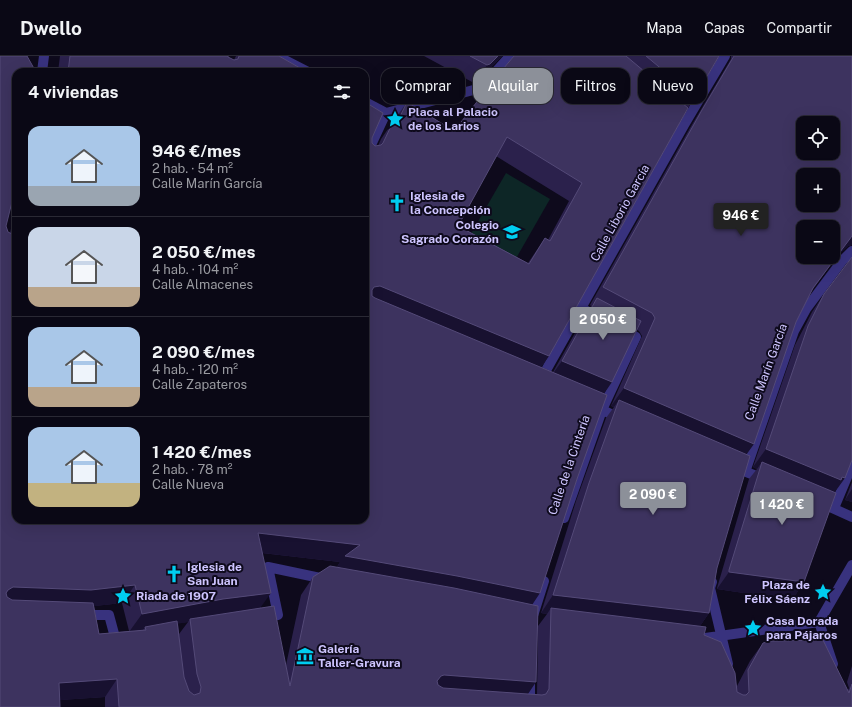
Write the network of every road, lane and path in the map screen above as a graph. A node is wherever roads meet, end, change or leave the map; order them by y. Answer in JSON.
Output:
{"nodes":[{"id":1,"x":44,"y":56,"type":"edge"},
{"id":2,"x":277,"y":56,"type":"edge"},
{"id":3,"x":510,"y":56,"type":"edge"},
{"id":4,"x":725,"y":56,"type":"edge"},
{"id":5,"x":42,"y":68,"type":"edge"},
{"id":6,"x":300,"y":68,"type":"edge"},
{"id":7,"x":369,"y":104,"type":"edge"},
{"id":8,"x":386,"y":113,"type":"junction"},
{"id":9,"x":369,"y":149,"type":"edge"},
{"id":10,"x":850,"y":255,"type":"edge"},
{"id":11,"x":581,"y":308,"type":"junction"},
{"id":12,"x":539,"y":383,"type":"edge"},
{"id":13,"x":581,"y":401,"type":"edge"},
{"id":14,"x":602,"y":410,"type":"junction"},
{"id":15,"x":629,"y":422,"type":"edge"},
{"id":16,"x":724,"y":462,"type":"edge"},
{"id":17,"x":852,"y":465,"type":"edge"},
{"id":18,"x":744,"y":475,"type":"junction"},
{"id":19,"x":772,"y":482,"type":"edge"},
{"id":20,"x":813,"y":499,"type":"edge"},
{"id":21,"x":830,"y":506,"type":"junction"},
{"id":22,"x":852,"y":517,"type":"edge"},
{"id":23,"x":561,"y":529,"type":"edge"},
{"id":24,"x":852,"y":565,"type":"edge"},
{"id":25,"x":715,"y":573,"type":"edge"},
{"id":26,"x":546,"y":574,"type":"edge"},
{"id":27,"x":334,"y":581,"type":"edge"},
{"id":28,"x":73,"y":615,"type":"edge"},
{"id":29,"x":249,"y":619,"type":"edge"},
{"id":30,"x":532,"y":621,"type":"edge"},
{"id":31,"x":819,"y":622,"type":"junction"},
{"id":32,"x":722,"y":636,"type":"junction"},
{"id":33,"x":131,"y":638,"type":"edge"},
{"id":34,"x":686,"y":638,"type":"edge"},
{"id":35,"x":531,"y":667,"type":"edge"},
{"id":36,"x":836,"y":673,"type":"edge"},
{"id":37,"x":728,"y":676,"type":"edge"},
{"id":38,"x":527,"y":707,"type":"edge"}],
"edges":[{"from":1,"to":5,"type":"street"},
{"from":2,"to":6,"type":"street"},
{"from":3,"to":8,"type":"street"},
{"from":4,"to":11,"type":"street","name":"Calle Liborio García"},
{"from":7,"to":8,"type":"street"},
{"from":8,"to":9,"type":"street"},
{"from":10,"to":18,"type":"street","name":"Calle Marín García"},
{"from":11,"to":12,"type":"street","name":"Calle Liborio García"},
{"from":11,"to":14,"type":"street","name":"Calle de la Cintería"},
{"from":13,"to":14,"type":"street"},
{"from":14,"to":15,"type":"street"},
{"from":14,"to":23,"type":"street","name":"Calle de la Cintería"},
{"from":16,"to":18,"type":"street"},
{"from":17,"to":21,"type":"street"},
{"from":18,"to":19,"type":"street"},
{"from":20,"to":21,"type":"street"},
{"from":21,"to":22,"type":"street"},
{"from":24,"to":31,"type":"street"},
{"from":25,"to":32,"type":"street"},
{"from":26,"to":30,"type":"street"},
{"from":27,"to":29,"type":"street"},
{"from":28,"to":33,"type":"street"},
{"from":31,"to":32,"type":"street"},
{"from":31,"to":36,"type":"street"},
{"from":32,"to":34,"type":"street"},
{"from":32,"to":37,"type":"street"},
{"from":35,"to":38,"type":"street"}]}
